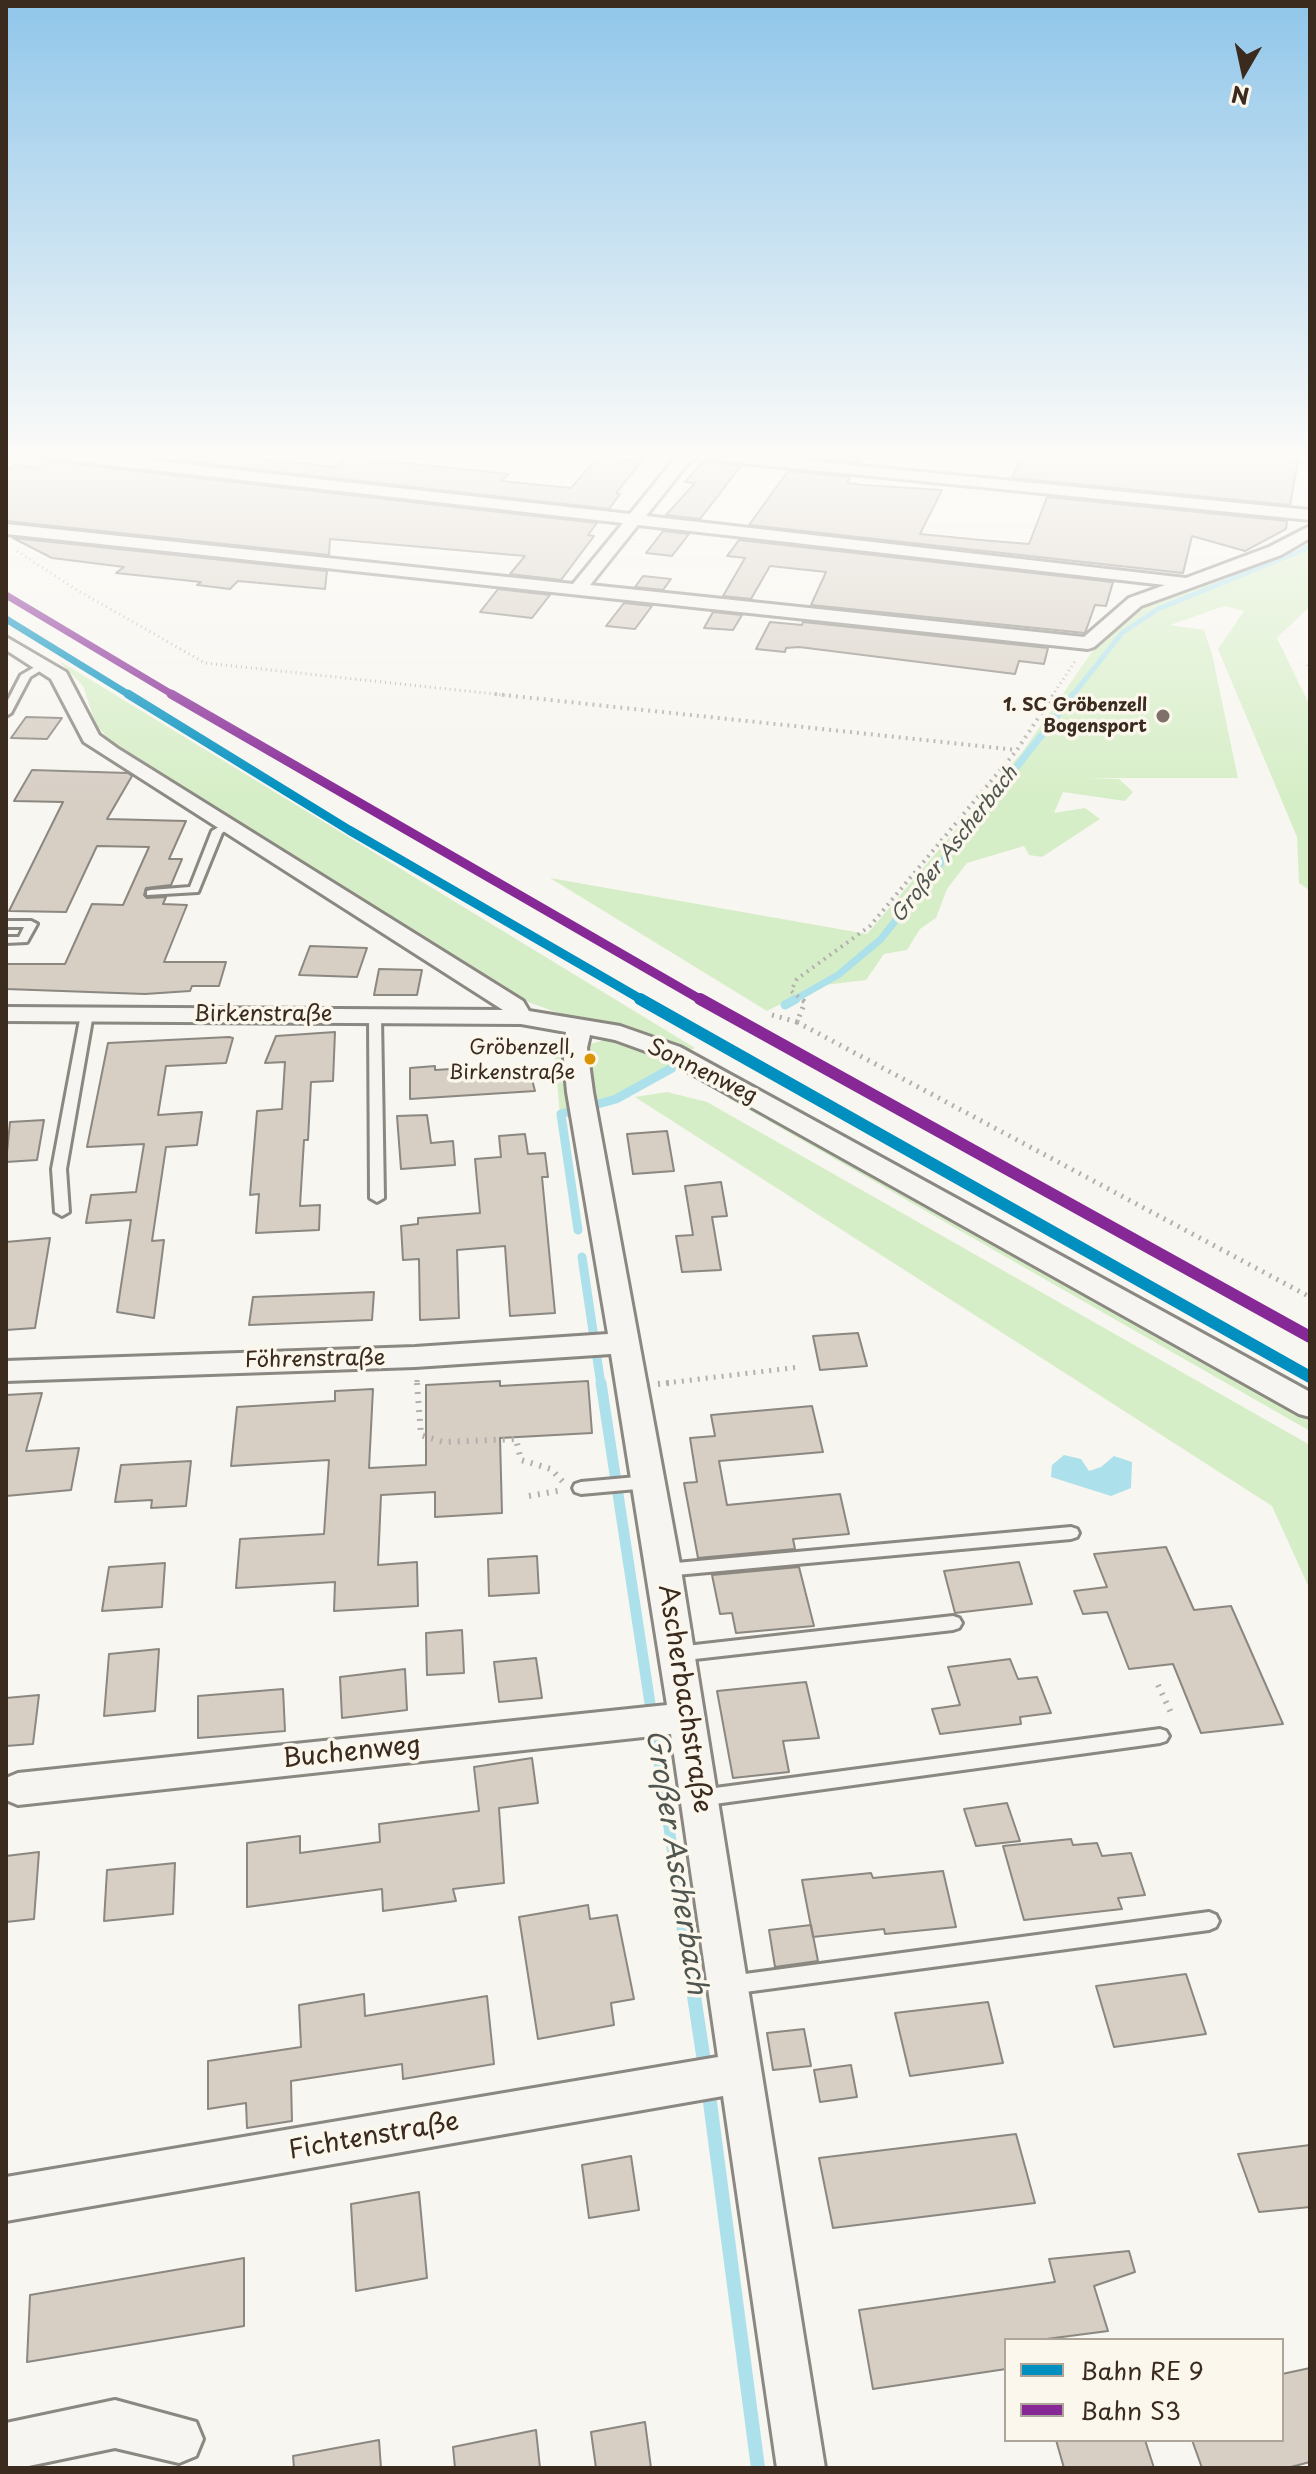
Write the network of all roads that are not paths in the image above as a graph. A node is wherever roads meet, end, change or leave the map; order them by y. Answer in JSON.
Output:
{"nodes":[{"id":1,"x":382,"y":568,"type":"edge"},
{"id":2,"x":594,"y":568,"type":"edge"},
{"id":3,"x":1064,"y":568,"type":"edge"},
{"id":4,"x":1224,"y":568,"type":"edge"},
{"id":5,"x":1185,"y":582,"type":"junction"},
{"id":6,"x":578,"y":589,"type":"junction"},
{"id":7,"x":6,"y":642,"type":"edge"},
{"id":8,"x":43,"y":666,"type":"junction"},
{"id":9,"x":6,"y":713,"type":"edge"},
{"id":10,"x":227,"y":825,"type":"junction"},
{"id":11,"x":151,"y":893,"type":"dead end"},
{"id":12,"x":6,"y":924,"type":"edge"},
{"id":13,"x":6,"y":940,"type":"edge"},
{"id":14,"x":6,"y":1014,"type":"edge"},
{"id":15,"x":87,"y":1014,"type":"junction"},
{"id":16,"x":375,"y":1016,"type":"junction"},
{"id":17,"x":521,"y":1017,"type":"junction"},
{"id":18,"x":579,"y":1026,"type":"junction"},
{"id":19,"x":377,"y":1198,"type":"dead end"},
{"id":20,"x":62,"y":1212,"type":"dead end"},
{"id":21,"x":618,"y":1343,"type":"junction"},
{"id":22,"x":6,"y":1371,"type":"edge"},
{"id":23,"x":1310,"y":1406,"type":"edge"},
{"id":24,"x":641,"y":1483,"type":"junction"},
{"id":25,"x":581,"y":1488,"type":"dead end"},
{"id":26,"x":1071,"y":1533,"type":"dead end"},
{"id":27,"x":664,"y":1570,"type":"junction"},
{"id":28,"x":953,"y":1623,"type":"dead end"},
{"id":29,"x":677,"y":1654,"type":"junction"},
{"id":30,"x":678,"y":1719,"type":"junction"},
{"id":31,"x":1160,"y":1736,"type":"road end"},
{"id":32,"x":18,"y":1789,"type":"dead end"},
{"id":33,"x":699,"y":1798,"type":"junction"},
{"id":34,"x":1209,"y":1921,"type":"dead end"},
{"id":35,"x":725,"y":1986,"type":"junction"},
{"id":36,"x":717,"y":2078,"type":"junction"},
{"id":37,"x":6,"y":2199,"type":"edge"},
{"id":38,"x":179,"y":2439,"type":"dead end"},
{"id":39,"x":6,"y":2447,"type":"edge"},
{"id":40,"x":801,"y":2468,"type":"edge"}],
"edges":[{"from":1,"to":6,"type":"street"},
{"from":2,"to":6,"type":"street"},
{"from":3,"to":5,"type":"street"},
{"from":4,"to":5,"type":"street"},
{"from":5,"to":6,"type":"street"},
{"from":7,"to":8,"type":"street"},
{"from":8,"to":9,"type":"lane"},
{"from":8,"to":10,"type":"street"},
{"from":10,"to":11,"type":"lane"},
{"from":10,"to":17,"type":"street"},
{"from":12,"to":13,"type":"lane"},
{"from":14,"to":15,"type":"street","name":"Birkenstraße"},
{"from":15,"to":16,"type":"street","name":"Birkenstraße"},
{"from":15,"to":20,"type":"lane"},
{"from":16,"to":17,"type":"street","name":"Birkenstraße"},
{"from":16,"to":19,"type":"lane"},
{"from":17,"to":18,"type":"street","name":"Sonnenweg"},
{"from":18,"to":21,"type":"street","name":"Ascherbachstraße"},
{"from":18,"to":23,"type":"street","name":"Sonnenweg"},
{"from":21,"to":22,"type":"street","name":"Föhrenstraße"},
{"from":21,"to":24,"type":"street","name":"Ascherbachstraße"},
{"from":24,"to":25,"type":"lane"},
{"from":24,"to":27,"type":"street","name":"Ascherbachstraße"},
{"from":26,"to":27,"type":"lane"},
{"from":27,"to":29,"type":"street","name":"Ascherbachstraße"},
{"from":28,"to":29,"type":"lane"},
{"from":29,"to":30,"type":"street","name":"Ascherbachstraße"},
{"from":30,"to":32,"type":"street","name":"Buchenweg"},
{"from":30,"to":33,"type":"street","name":"Ascherbachstraße"},
{"from":31,"to":33,"type":"lane"},
{"from":33,"to":35,"type":"street","name":"Ascherbachstraße"},
{"from":34,"to":35,"type":"lane"},
{"from":35,"to":36,"type":"street","name":"Ascherbachstraße"},
{"from":36,"to":37,"type":"street","name":"Fichtenstraße"},
{"from":36,"to":40,"type":"street","name":"Ascherbachstraße"},
{"from":38,"to":39,"type":"street"}]}
